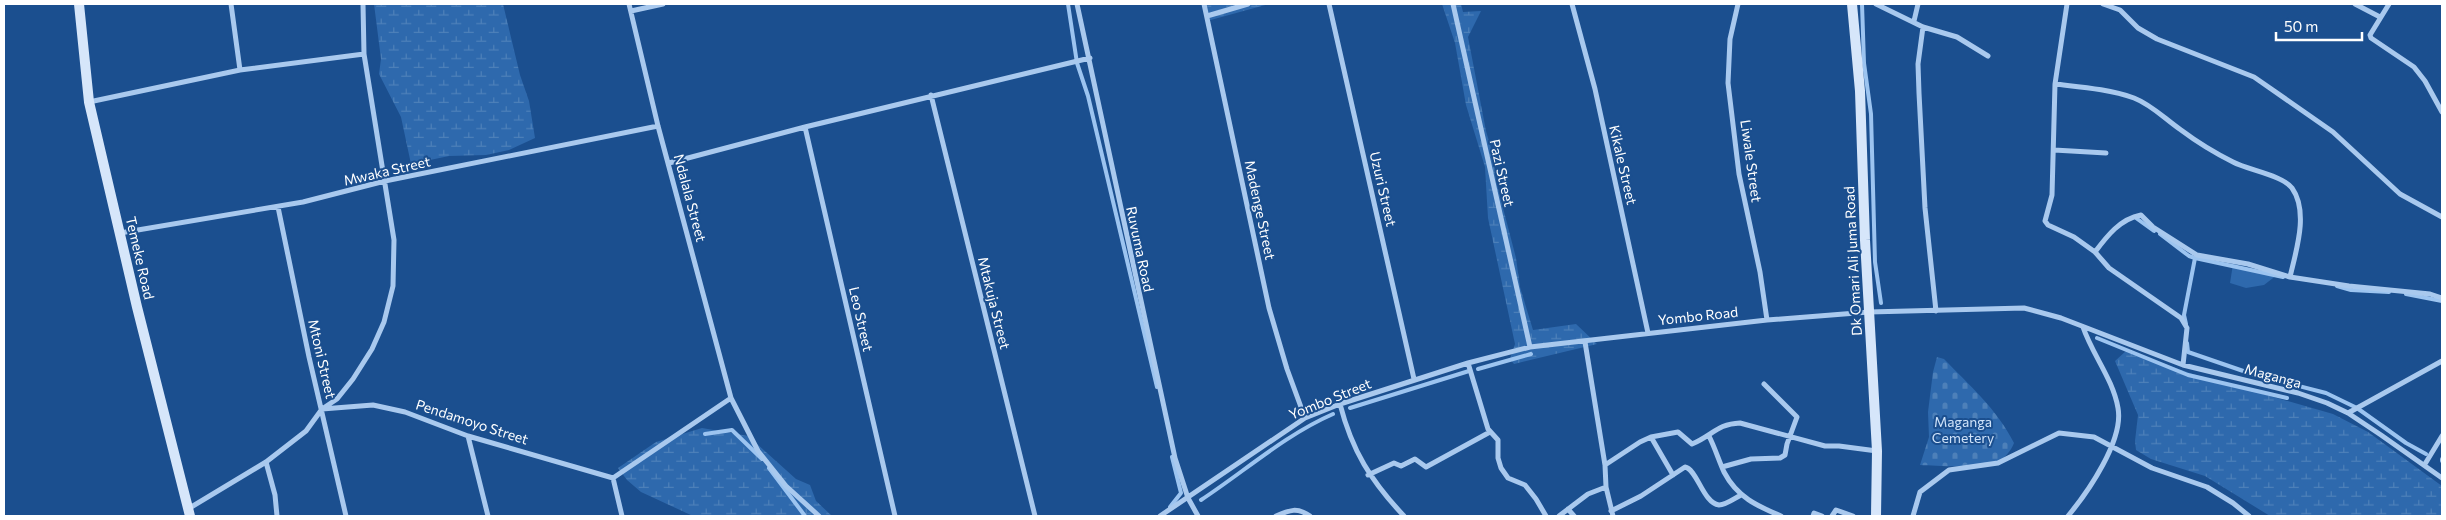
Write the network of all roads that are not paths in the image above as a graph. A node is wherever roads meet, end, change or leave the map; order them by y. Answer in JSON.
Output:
{"nodes":[{"id":1,"x":79,"y":4,"type":"edge"},
{"id":2,"x":231,"y":4,"type":"edge"},
{"id":3,"x":363,"y":4,"type":"edge"},
{"id":4,"x":629,"y":4,"type":"edge"},
{"id":5,"x":663,"y":4,"type":"edge"},
{"id":6,"x":1077,"y":4,"type":"edge"},
{"id":7,"x":1204,"y":4,"type":"edge"},
{"id":8,"x":1248,"y":4,"type":"edge"},
{"id":9,"x":1329,"y":4,"type":"edge"},
{"id":10,"x":1453,"y":4,"type":"edge"},
{"id":11,"x":1572,"y":4,"type":"edge"},
{"id":12,"x":1738,"y":4,"type":"edge"},
{"id":13,"x":1852,"y":4,"type":"edge"},
{"id":14,"x":1876,"y":4,"type":"edge"},
{"id":15,"x":1918,"y":4,"type":"edge"},
{"id":16,"x":2067,"y":4,"type":"edge"},
{"id":17,"x":2103,"y":4,"type":"edge"},
{"id":18,"x":2355,"y":4,"type":"edge"},
{"id":19,"x":2389,"y":4,"type":"edge"},
{"id":20,"x":631,"y":11,"type":"junction"},
{"id":21,"x":1208,"y":16,"type":"junction"},
{"id":22,"x":2380,"y":17,"type":"junction"},
{"id":23,"x":1914,"y":22,"type":"junction"},
{"id":24,"x":1922,"y":27,"type":"junction"},
{"id":25,"x":364,"y":54,"type":"junction"},
{"id":26,"x":1988,"y":56,"type":"dead end"},
{"id":27,"x":1090,"y":58,"type":"junction"},
{"id":28,"x":240,"y":70,"type":"junction"},
{"id":29,"x":2055,"y":84,"type":"junction"},
{"id":30,"x":931,"y":95,"type":"junction"},
{"id":31,"x":89,"y":102,"type":"junction"},
{"id":32,"x":2442,"y":112,"type":"edge"},
{"id":33,"x":658,"y":126,"type":"junction"},
{"id":34,"x":805,"y":126,"type":"junction"},
{"id":35,"x":2054,"y":150,"type":"junction"},
{"id":36,"x":2106,"y":153,"type":"dead end"},
{"id":37,"x":670,"y":163,"type":"junction"},
{"id":38,"x":385,"y":181,"type":"junction"},
{"id":39,"x":278,"y":207,"type":"junction"},
{"id":40,"x":2442,"y":217,"type":"edge"},
{"id":41,"x":120,"y":233,"type":"junction"},
{"id":42,"x":2095,"y":252,"type":"junction"},
{"id":43,"x":2290,"y":277,"type":"junction"},
{"id":44,"x":2442,"y":298,"type":"edge"},
{"id":45,"x":1936,"y":311,"type":"junction"},
{"id":46,"x":1869,"y":312,"type":"junction"},
{"id":47,"x":1766,"y":320,"type":"junction"},
{"id":48,"x":2083,"y":327,"type":"junction"},
{"id":49,"x":1648,"y":333,"type":"junction"},
{"id":50,"x":1585,"y":342,"type":"junction"},
{"id":51,"x":1530,"y":347,"type":"junction"},
{"id":52,"x":2442,"y":361,"type":"edge"},
{"id":53,"x":1468,"y":363,"type":"junction"},
{"id":54,"x":2183,"y":365,"type":"junction"},
{"id":55,"x":1414,"y":379,"type":"junction"},
{"id":56,"x":1764,"y":384,"type":"dead end"},
{"id":57,"x":731,"y":398,"type":"junction"},
{"id":58,"x":1340,"y":404,"type":"junction"},
{"id":59,"x":322,"y":409,"type":"junction"},
{"id":60,"x":2348,"y":413,"type":"junction"},
{"id":61,"x":1305,"y":418,"type":"junction"},
{"id":62,"x":1490,"y":432,"type":"junction"},
{"id":63,"x":468,"y":436,"type":"junction"},
{"id":64,"x":1710,"y":436,"type":"junction"},
{"id":65,"x":2442,"y":436,"type":"edge"},
{"id":66,"x":1651,"y":437,"type":"junction"},
{"id":67,"x":1790,"y":437,"type":"junction"},
{"id":68,"x":2113,"y":447,"type":"junction"},
{"id":69,"x":1877,"y":451,"type":"junction"},
{"id":70,"x":266,"y":462,"type":"junction"},
{"id":71,"x":2425,"y":464,"type":"junction"},
{"id":72,"x":1605,"y":465,"type":"junction"},
{"id":73,"x":1722,"y":467,"type":"junction"},
{"id":74,"x":1368,"y":475,"type":"junction"},
{"id":75,"x":1673,"y":475,"type":"junction"},
{"id":76,"x":613,"y":477,"type":"junction"},
{"id":77,"x":2442,"y":478,"type":"edge"},
{"id":78,"x":1606,"y":487,"type":"junction"},
{"id":79,"x":1741,"y":495,"type":"junction"},
{"id":80,"x":1188,"y":498,"type":"junction"},
{"id":81,"x":1568,"y":509,"type":"junction"},
{"id":82,"x":189,"y":513,"type":"edge"},
{"id":83,"x":1612,"y":513,"type":"edge"},
{"id":84,"x":277,"y":516,"type":"edge"},
{"id":85,"x":346,"y":516,"type":"edge"},
{"id":86,"x":488,"y":516,"type":"edge"},
{"id":87,"x":622,"y":516,"type":"edge"},
{"id":88,"x":819,"y":516,"type":"edge"},
{"id":89,"x":895,"y":516,"type":"edge"},
{"id":90,"x":1035,"y":516,"type":"edge"},
{"id":91,"x":1160,"y":516,"type":"edge"},
{"id":92,"x":1198,"y":516,"type":"edge"},
{"id":93,"x":1276,"y":516,"type":"edge"},
{"id":94,"x":1310,"y":516,"type":"edge"},
{"id":95,"x":1404,"y":516,"type":"edge"},
{"id":96,"x":1546,"y":516,"type":"edge"},
{"id":97,"x":1559,"y":516,"type":"edge"},
{"id":98,"x":1574,"y":516,"type":"edge"},
{"id":99,"x":1781,"y":516,"type":"edge"},
{"id":100,"x":1813,"y":516,"type":"edge"},
{"id":101,"x":1822,"y":516,"type":"edge"},
{"id":102,"x":1832,"y":516,"type":"edge"},
{"id":103,"x":1853,"y":516,"type":"edge"},
{"id":104,"x":1876,"y":516,"type":"edge"},
{"id":105,"x":1913,"y":516,"type":"edge"},
{"id":106,"x":2068,"y":516,"type":"edge"},
{"id":107,"x":2249,"y":516,"type":"edge"}],
"edges":[{"from":1,"to":31,"type":"street","name":"Temeke Road"},
{"from":2,"to":28,"type":"street"},
{"from":3,"to":25,"type":"street"},
{"from":4,"to":20,"type":"street","name":"Ndalala Street"},
{"from":5,"to":20,"type":"street"},
{"from":6,"to":27,"type":"street","name":"Ruvuma Road"},
{"from":7,"to":21,"type":"street","name":"Madenge Street"},
{"from":8,"to":21,"type":"street"},
{"from":9,"to":55,"type":"street","name":"Uzuri Street"},
{"from":10,"to":51,"type":"street","name":"Pazi Street"},
{"from":11,"to":49,"type":"street","name":"Kikale Street"},
{"from":12,"to":47,"type":"street","name":"Liwale Street"},
{"from":13,"to":46,"type":"street","name":"Dk Omari Ali Juma Road"},
{"from":14,"to":23,"type":"street"},
{"from":15,"to":23,"type":"street"},
{"from":16,"to":29,"type":"street"},
{"from":17,"to":40,"type":"street"},
{"from":18,"to":22,"type":"street"},
{"from":19,"to":22,"type":"street"},
{"from":20,"to":33,"type":"street","name":"Ndalala Street"},
{"from":21,"to":61,"type":"street","name":"Madenge Street"},
{"from":22,"to":32,"type":"street"},
{"from":23,"to":24,"type":"street"},
{"from":24,"to":26,"type":"street"},
{"from":24,"to":45,"type":"street"},
{"from":25,"to":28,"type":"street"},
{"from":25,"to":38,"type":"street"},
{"from":27,"to":30,"type":"street"},
{"from":27,"to":80,"type":"street","name":"Ruvuma Road"},
{"from":28,"to":31,"type":"street"},
{"from":29,"to":35,"type":"street"},
{"from":29,"to":43,"type":"street"},
{"from":30,"to":34,"type":"street"},
{"from":30,"to":90,"type":"street","name":"Mtakuja Street"},
{"from":31,"to":41,"type":"street","name":"Temeke Road"},
{"from":33,"to":37,"type":"street","name":"Ndalala Street"},
{"from":33,"to":38,"type":"street","name":"Mwaka Street"},
{"from":34,"to":37,"type":"street"},
{"from":34,"to":89,"type":"street","name":"Leo Street"},
{"from":35,"to":36,"type":"street"},
{"from":35,"to":42,"type":"street"},
{"from":37,"to":57,"type":"street","name":"Ndalala Street"},
{"from":38,"to":39,"type":"street","name":"Mwaka Street"},
{"from":38,"to":59,"type":"street"},
{"from":39,"to":41,"type":"street","name":"Mwaka Street"},
{"from":39,"to":59,"type":"street","name":"Mtoni Street"},
{"from":41,"to":82,"type":"street","name":"Temeke Road"},
{"from":42,"to":43,"type":"street"},
{"from":42,"to":54,"type":"street"},
{"from":43,"to":44,"type":"street"},
{"from":45,"to":46,"type":"street","name":"Maganga"},
{"from":45,"to":48,"type":"street","name":"Maganga"},
{"from":46,"to":47,"type":"street","name":"Yombo Road"},
{"from":46,"to":69,"type":"street","name":"Dk Omari Ali Juma Road"},
{"from":47,"to":49,"type":"street","name":"Yombo Road"},
{"from":48,"to":54,"type":"street","name":"Maganga"},
{"from":48,"to":68,"type":"street"},
{"from":49,"to":50,"type":"street","name":"Yombo Road"},
{"from":50,"to":51,"type":"street","name":"Yombo Road"},
{"from":50,"to":72,"type":"street"},
{"from":51,"to":53,"type":"street","name":"Yombo Street"},
{"from":52,"to":60,"type":"street"},
{"from":53,"to":55,"type":"street","name":"Yombo Street"},
{"from":53,"to":62,"type":"street"},
{"from":54,"to":60,"type":"street","name":"Maganga"},
{"from":55,"to":58,"type":"street","name":"Yombo Street"},
{"from":56,"to":67,"type":"street"},
{"from":57,"to":76,"type":"street"},
{"from":57,"to":88,"type":"street","name":"Ndalala Street"},
{"from":58,"to":61,"type":"street","name":"Yombo Street"},
{"from":58,"to":74,"type":"street"},
{"from":59,"to":63,"type":"street","name":"Pendamoyo Street"},
{"from":59,"to":70,"type":"street"},
{"from":59,"to":85,"type":"street","name":"Mtoni Street"},
{"from":60,"to":71,"type":"street","name":"Maganga"},
{"from":61,"to":80,"type":"street","name":"Yombo Street"},
{"from":62,"to":74,"type":"street"},
{"from":62,"to":96,"type":"street"},
{"from":63,"to":76,"type":"street","name":"Pendamoyo Street"},
{"from":63,"to":86,"type":"street"},
{"from":64,"to":66,"type":"street"},
{"from":64,"to":67,"type":"street"},
{"from":64,"to":73,"type":"street"},
{"from":65,"to":71,"type":"street"},
{"from":66,"to":72,"type":"street"},
{"from":66,"to":75,"type":"street"},
{"from":67,"to":69,"type":"street"},
{"from":67,"to":73,"type":"street"},
{"from":68,"to":105,"type":"street"},
{"from":68,"to":106,"type":"street"},
{"from":68,"to":107,"type":"street"},
{"from":69,"to":104,"type":"street","name":"Dk Omari Ali Juma Road"},
{"from":70,"to":82,"type":"street"},
{"from":70,"to":84,"type":"street"},
{"from":71,"to":77,"type":"street","name":"Maganga"},
{"from":72,"to":78,"type":"street"},
{"from":73,"to":79,"type":"street"},
{"from":74,"to":95,"type":"street"},
{"from":75,"to":79,"type":"street"},
{"from":75,"to":83,"type":"street"},
{"from":76,"to":87,"type":"street"},
{"from":78,"to":81,"type":"street"},
{"from":78,"to":83,"type":"street"},
{"from":79,"to":99,"type":"street"},
{"from":80,"to":91,"type":"street","name":"Yombo Street"},
{"from":80,"to":92,"type":"street","name":"Ruvuma Road"},
{"from":81,"to":97,"type":"street"},
{"from":81,"to":98,"type":"street"},
{"from":93,"to":94,"type":"street"},
{"from":100,"to":101,"type":"street"},
{"from":102,"to":103,"type":"street"}]}
